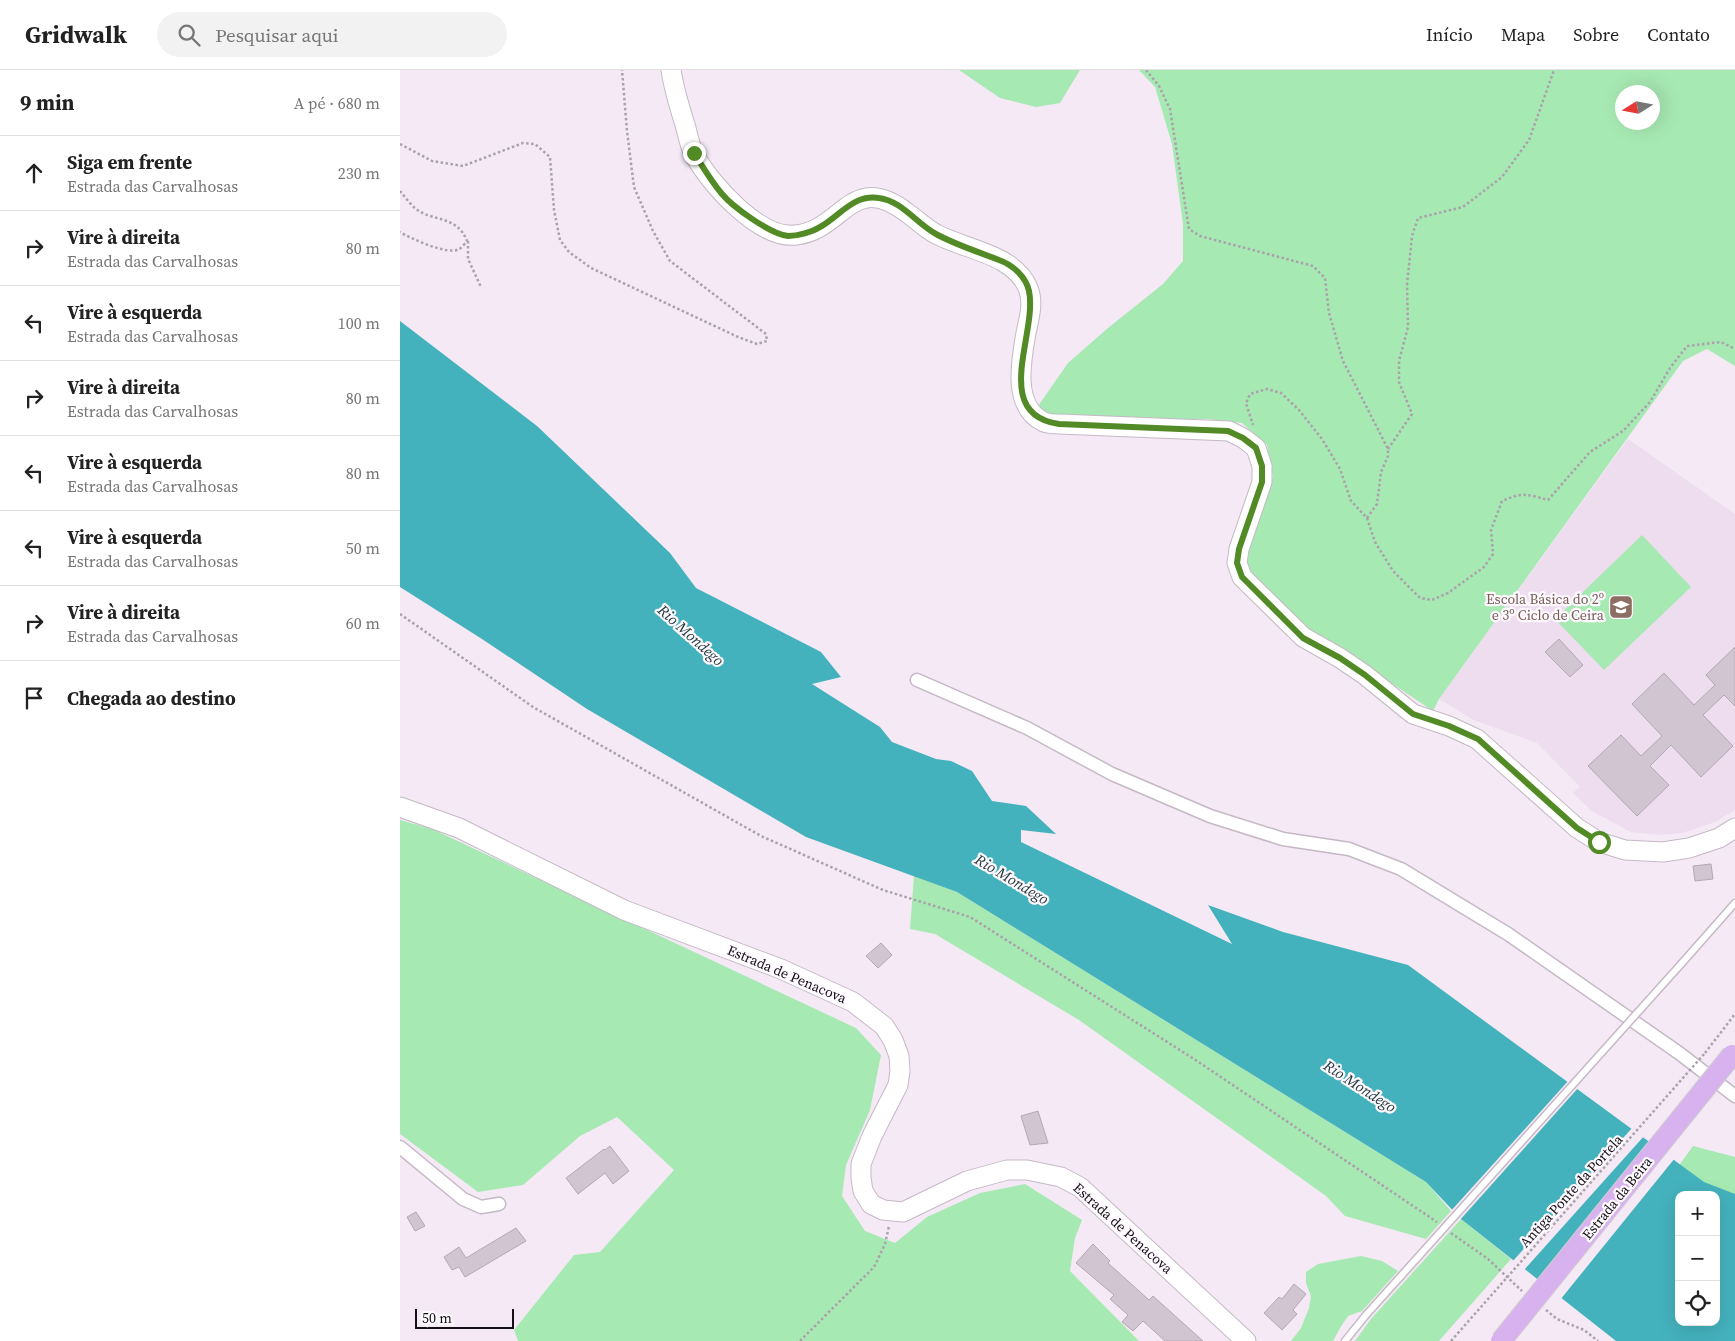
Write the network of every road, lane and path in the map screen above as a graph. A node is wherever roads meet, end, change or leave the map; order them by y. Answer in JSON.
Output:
{"nodes":[{"id":1,"x":622,"y":70,"type":"edge"},
{"id":2,"x":671,"y":70,"type":"edge"},
{"id":3,"x":1146,"y":70,"type":"edge"},
{"id":4,"x":1554,"y":70,"type":"edge"},
{"id":5,"x":400,"y":144,"type":"edge"},
{"id":6,"x":400,"y":191,"type":"edge"},
{"id":7,"x":400,"y":232,"type":"edge"},
{"id":8,"x":468,"y":241,"type":"junction"},
{"id":9,"x":482,"y":287,"type":"dead end"},
{"id":10,"x":1735,"y":349,"type":"edge"},
{"id":11,"x":1252,"y":445,"type":"junction"},
{"id":12,"x":1388,"y":449,"type":"junction"},
{"id":13,"x":1367,"y":518,"type":"junction"},
{"id":14,"x":400,"y":614,"type":"edge"},
{"id":15,"x":917,"y":680,"type":"dead end"},
{"id":16,"x":400,"y":807,"type":"edge"},
{"id":17,"x":1735,"y":828,"type":"edge"},
{"id":18,"x":1735,"y":903,"type":"edge"},
{"id":19,"x":1735,"y":1014,"type":"edge"},
{"id":20,"x":1734,"y":1064,"type":"edge"},
{"id":21,"x":1735,"y":1096,"type":"edge"},
{"id":22,"x":400,"y":1147,"type":"edge"},
{"id":23,"x":499,"y":1204,"type":"dead end"},
{"id":24,"x":892,"y":1212,"type":"junction"},
{"id":25,"x":1442,"y":1226,"type":"dead end"},
{"id":26,"x":1450,"y":1232,"type":"dead end"},
{"id":27,"x":1524,"y":1292,"type":"dead end"},
{"id":28,"x":1544,"y":1308,"type":"dead end"},
{"id":29,"x":800,"y":1341,"type":"edge"},
{"id":30,"x":1246,"y":1341,"type":"edge"},
{"id":31,"x":1344,"y":1341,"type":"edge"},
{"id":32,"x":1451,"y":1341,"type":"edge"},
{"id":33,"x":1501,"y":1341,"type":"edge"},
{"id":34,"x":1515,"y":1341,"type":"edge"},
{"id":35,"x":1598,"y":1341,"type":"edge"}],
"edges":[{"from":1,"to":5,"type":"path"},
{"from":2,"to":11,"type":"street"},
{"from":3,"to":12,"type":"path"},
{"from":4,"to":12,"type":"path"},
{"from":6,"to":8,"type":"path"},
{"from":7,"to":8,"type":"path"},
{"from":8,"to":9,"type":"path"},
{"from":10,"to":13,"type":"path"},
{"from":11,"to":13,"type":"path"},
{"from":11,"to":17,"type":"street"},
{"from":12,"to":13,"type":"path"},
{"from":14,"to":25,"type":"path"},
{"from":15,"to":21,"type":"street"},
{"from":16,"to":24,"type":"street","name":"Estrada de Penacova"},
{"from":18,"to":31,"type":"lane","bridge":true},
{"from":19,"to":32,"type":"path","name":"Antiga Ponte da Portela","bridge":true},
{"from":20,"to":33,"type":"main road","name":"Estrada da Beira","bridge":true},
{"from":20,"to":34,"type":"main road","name":"Estrada da Beira"},
{"from":22,"to":23,"type":"street"},
{"from":24,"to":29,"type":"path"},
{"from":24,"to":30,"type":"street","name":"Estrada de Penacova"},
{"from":26,"to":27,"type":"path"},
{"from":28,"to":35,"type":"path"}]}
